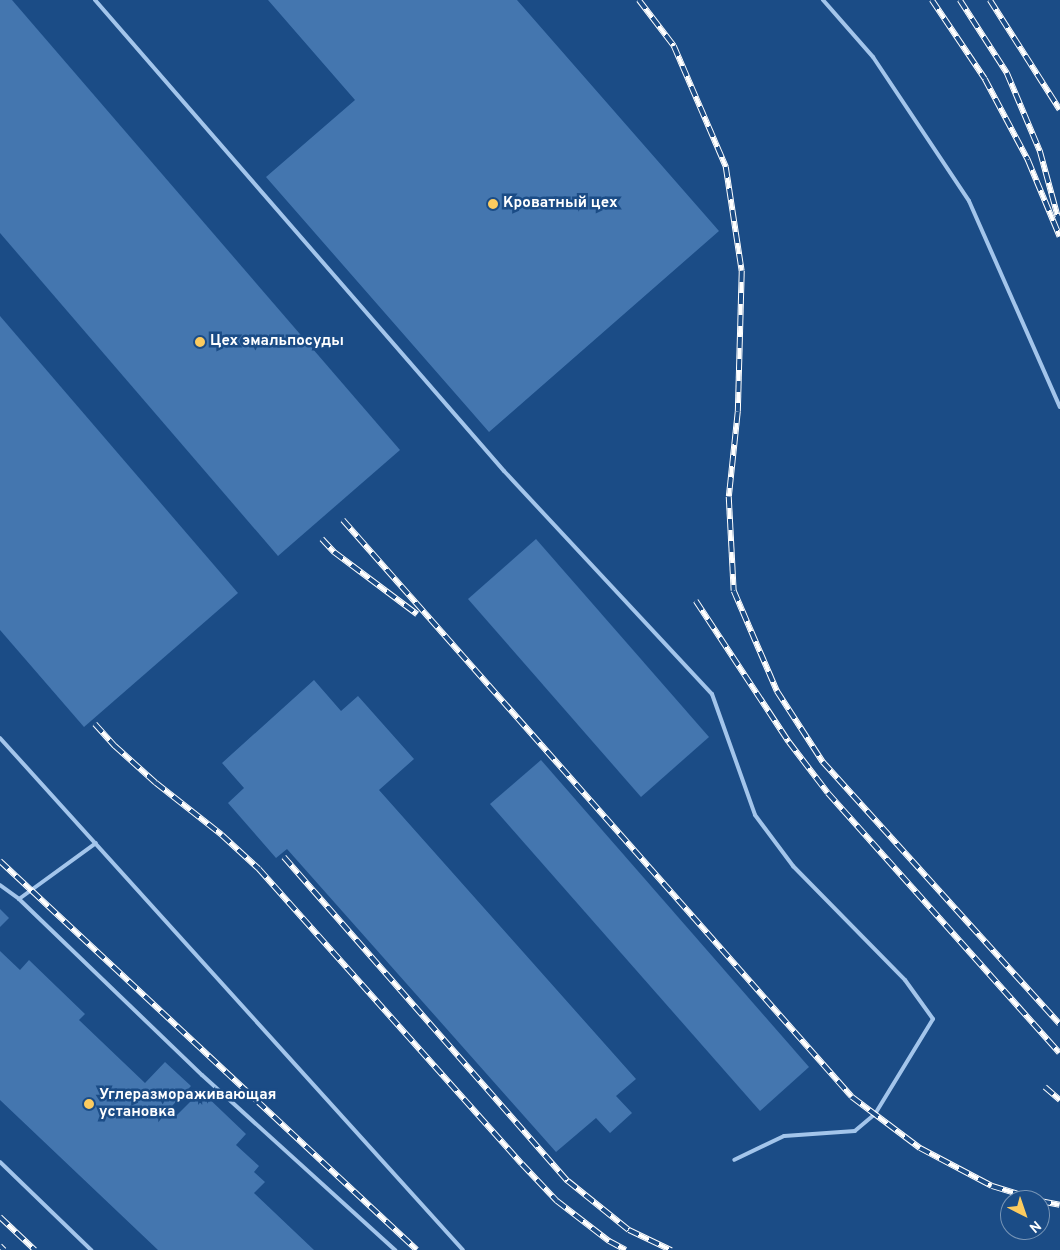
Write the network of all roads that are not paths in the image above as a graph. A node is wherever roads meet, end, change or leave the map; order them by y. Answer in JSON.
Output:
{"nodes":[{"id":1,"x":95,"y":0,"type":"edge"},
{"id":2,"x":823,"y":0,"type":"edge"},
{"id":3,"x":1060,"y":407,"type":"edge"},
{"id":4,"x":0,"y":738,"type":"edge"},
{"id":5,"x":96,"y":843,"type":"junction"},
{"id":6,"x":0,"y":885,"type":"edge"},
{"id":7,"x":19,"y":899,"type":"junction"},
{"id":8,"x":734,"y":1160,"type":"dead end"},
{"id":9,"x":0,"y":1162,"type":"edge"},
{"id":10,"x":91,"y":1250,"type":"edge"},
{"id":11,"x":395,"y":1250,"type":"edge"},
{"id":12,"x":463,"y":1250,"type":"edge"}],
"edges":[{"from":1,"to":8,"type":"lane"},
{"from":2,"to":3,"type":"lane"},
{"from":4,"to":5,"type":"lane"},
{"from":5,"to":7,"type":"lane"},
{"from":5,"to":12,"type":"lane"},
{"from":6,"to":7,"type":"lane"},
{"from":7,"to":11,"type":"lane"},
{"from":9,"to":10,"type":"lane"}]}
